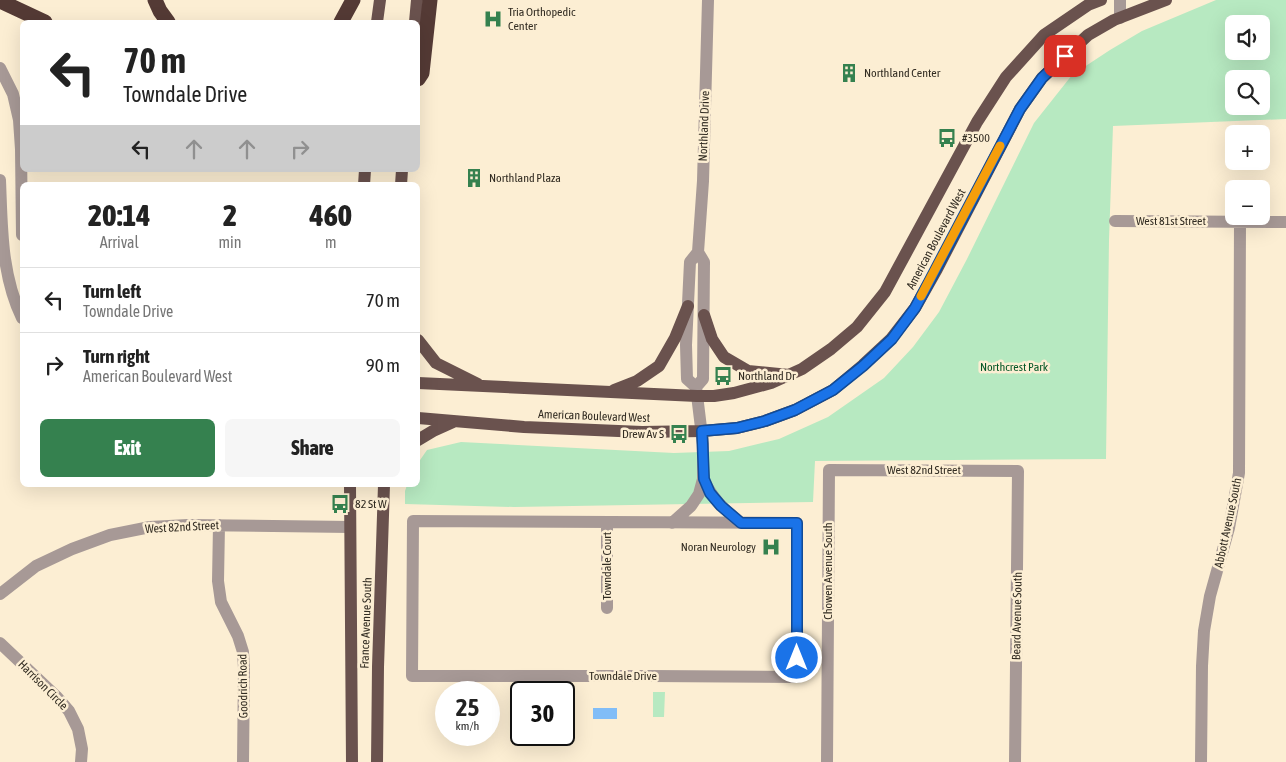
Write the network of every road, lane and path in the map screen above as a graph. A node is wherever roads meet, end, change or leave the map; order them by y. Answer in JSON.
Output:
{"nodes":[{"id":1,"x":155,"y":0,"type":"edge"},
{"id":2,"x":352,"y":0,"type":"edge"},
{"id":3,"x":380,"y":0,"type":"edge"},
{"id":4,"x":417,"y":0,"type":"edge"},
{"id":5,"x":430,"y":0,"type":"edge"},
{"id":6,"x":708,"y":0,"type":"edge"},
{"id":7,"x":1100,"y":0,"type":"edge"},
{"id":8,"x":1120,"y":0,"type":"edge"},
{"id":9,"x":1166,"y":0,"type":"edge"},
{"id":10,"x":0,"y":1,"type":"edge"},
{"id":11,"x":1120,"y":18,"type":"junction"},
{"id":12,"x":41,"y":20,"type":"edge"},
{"id":13,"x":167,"y":20,"type":"edge"},
{"id":14,"x":341,"y":20,"type":"edge"},
{"id":15,"x":377,"y":20,"type":"edge"},
{"id":16,"x":415,"y":20,"type":"edge"},
{"id":17,"x":0,"y":68,"type":"edge"},
{"id":18,"x":420,"y":76,"type":"edge"},
{"id":19,"x":20,"y":134,"type":"edge"},
{"id":20,"x":0,"y":180,"type":"edge"},
{"id":21,"x":20,"y":218,"type":"edge"},
{"id":22,"x":2,"y":220,"type":"junction"},
{"id":23,"x":1115,"y":221,"type":"dead end"},
{"id":24,"x":1225,"y":222,"type":"edge"},
{"id":25,"x":1270,"y":222,"type":"edge"},
{"id":26,"x":1286,"y":222,"type":"edge"},
{"id":27,"x":1240,"y":225,"type":"edge"},
{"id":28,"x":698,"y":252,"type":"junction"},
{"id":29,"x":688,"y":306,"type":"junction"},
{"id":30,"x":20,"y":313,"type":"edge"},
{"id":31,"x":704,"y":316,"type":"junction"},
{"id":32,"x":420,"y":343,"type":"edge"},
{"id":33,"x":789,"y":375,"type":"junction"},
{"id":34,"x":420,"y":383,"type":"edge"},
{"id":35,"x":483,"y":386,"type":"junction"},
{"id":36,"x":608,"y":392,"type":"junction"},
{"id":37,"x":697,"y":392,"type":"junction"},
{"id":38,"x":420,"y":418,"type":"edge"},
{"id":39,"x":453,"y":422,"type":"junction"},
{"id":40,"x":702,"y":431,"type":"junction"},
{"id":41,"x":420,"y":439,"type":"edge"},
{"id":42,"x":829,"y":470,"type":"joint"},
{"id":43,"x":1018,"y":471,"type":"joint"},
{"id":44,"x":704,"y":479,"type":"junction"},
{"id":45,"x":350,"y":487,"type":"edge"},
{"id":46,"x":384,"y":487,"type":"edge"},
{"id":47,"x":388,"y":487,"type":"edge"},
{"id":48,"x":384,"y":501,"type":"junction"},
{"id":49,"x":607,"y":523,"type":"junction"},
{"id":50,"x":672,"y":523,"type":"junction"},
{"id":51,"x":741,"y":523,"type":"junction"},
{"id":52,"x":219,"y":525,"type":"junction"},
{"id":53,"x":350,"y":527,"type":"junction"},
{"id":54,"x":0,"y":594,"type":"edge"},
{"id":55,"x":607,"y":608,"type":"dead end"},
{"id":56,"x":0,"y":643,"type":"edge"},
{"id":57,"x":81,"y":762,"type":"edge"},
{"id":58,"x":243,"y":762,"type":"edge"},
{"id":59,"x":352,"y":762,"type":"edge"},
{"id":60,"x":377,"y":762,"type":"edge"},
{"id":61,"x":827,"y":762,"type":"edge"},
{"id":62,"x":1015,"y":762,"type":"edge"},
{"id":63,"x":1201,"y":762,"type":"edge"}],
"edges":[{"from":1,"to":13,"type":"highway"},
{"from":2,"to":14,"type":"highway"},
{"from":3,"to":15,"type":"main road"},
{"from":4,"to":16,"type":"main road"},
{"from":5,"to":18,"type":"highway"},
{"from":6,"to":28,"type":"street","name":"Northland Drive"},
{"from":7,"to":33,"type":"main road","name":"American Boulevard West"},
{"from":8,"to":11,"type":"street"},
{"from":9,"to":11,"type":"main road","name":"American Boulevard West"},
{"from":10,"to":12,"type":"highway"},
{"from":11,"to":40,"type":"main road","name":"American Boulevard West"},
{"from":17,"to":19,"type":"street"},
{"from":20,"to":22,"type":"street"},
{"from":21,"to":22,"type":"street"},
{"from":22,"to":30,"type":"street"},
{"from":23,"to":24,"type":"street","name":"West 81st Street"},
{"from":25,"to":26,"type":"street","name":"West 81st Street"},
{"from":27,"to":63,"type":"street","name":"Abbott Avenue South"},
{"from":28,"to":29,"type":"street","name":"Northland Drive"},
{"from":28,"to":31,"type":"street","name":"Northland Drive"},
{"from":29,"to":36,"type":"main road"},
{"from":29,"to":37,"type":"street","name":"Northland Drive"},
{"from":31,"to":33,"type":"main road"},
{"from":31,"to":37,"type":"street","name":"Northland Drive"},
{"from":32,"to":35,"type":"main road"},
{"from":33,"to":37,"type":"main road","name":"American Boulevard West"},
{"from":34,"to":35,"type":"main road","name":"American Boulevard West"},
{"from":35,"to":36,"type":"main road","name":"American Boulevard West"},
{"from":36,"to":37,"type":"main road","name":"American Boulevard West"},
{"from":37,"to":40,"type":"street","name":"Northland Drive"},
{"from":38,"to":39,"type":"main road","name":"American Boulevard West"},
{"from":39,"to":40,"type":"main road","name":"American Boulevard West"},
{"from":39,"to":41,"type":"main road"},
{"from":40,"to":44,"type":"street"},
{"from":42,"to":43,"type":"street","name":"West 82nd Street"},
{"from":42,"to":61,"type":"street","name":"Chowen Avenue South"},
{"from":43,"to":62,"type":"street","name":"Beard Avenue South"},
{"from":44,"to":50,"type":"street"},
{"from":44,"to":51,"type":"street"},
{"from":45,"to":53,"type":"main road","name":"France Avenue South"},
{"from":46,"to":48,"type":"main road","name":"France Avenue South"},
{"from":47,"to":48,"type":"main road"},
{"from":48,"to":60,"type":"main road","name":"France Avenue South"},
{"from":49,"to":50,"type":"street","name":"Towndale Drive"},
{"from":49,"to":51,"type":"street","name":"Towndale Drive"},
{"from":49,"to":55,"type":"street","name":"Towndale Court"},
{"from":50,"to":51,"type":"street","name":"Towndale Drive"},
{"from":52,"to":53,"type":"street","name":"West 82nd Street"},
{"from":52,"to":54,"type":"street","name":"West 82nd Street"},
{"from":52,"to":58,"type":"street","name":"Goodrich Road"},
{"from":53,"to":59,"type":"main road","name":"France Avenue South"},
{"from":56,"to":57,"type":"street","name":"Harrison Circle"}]}
